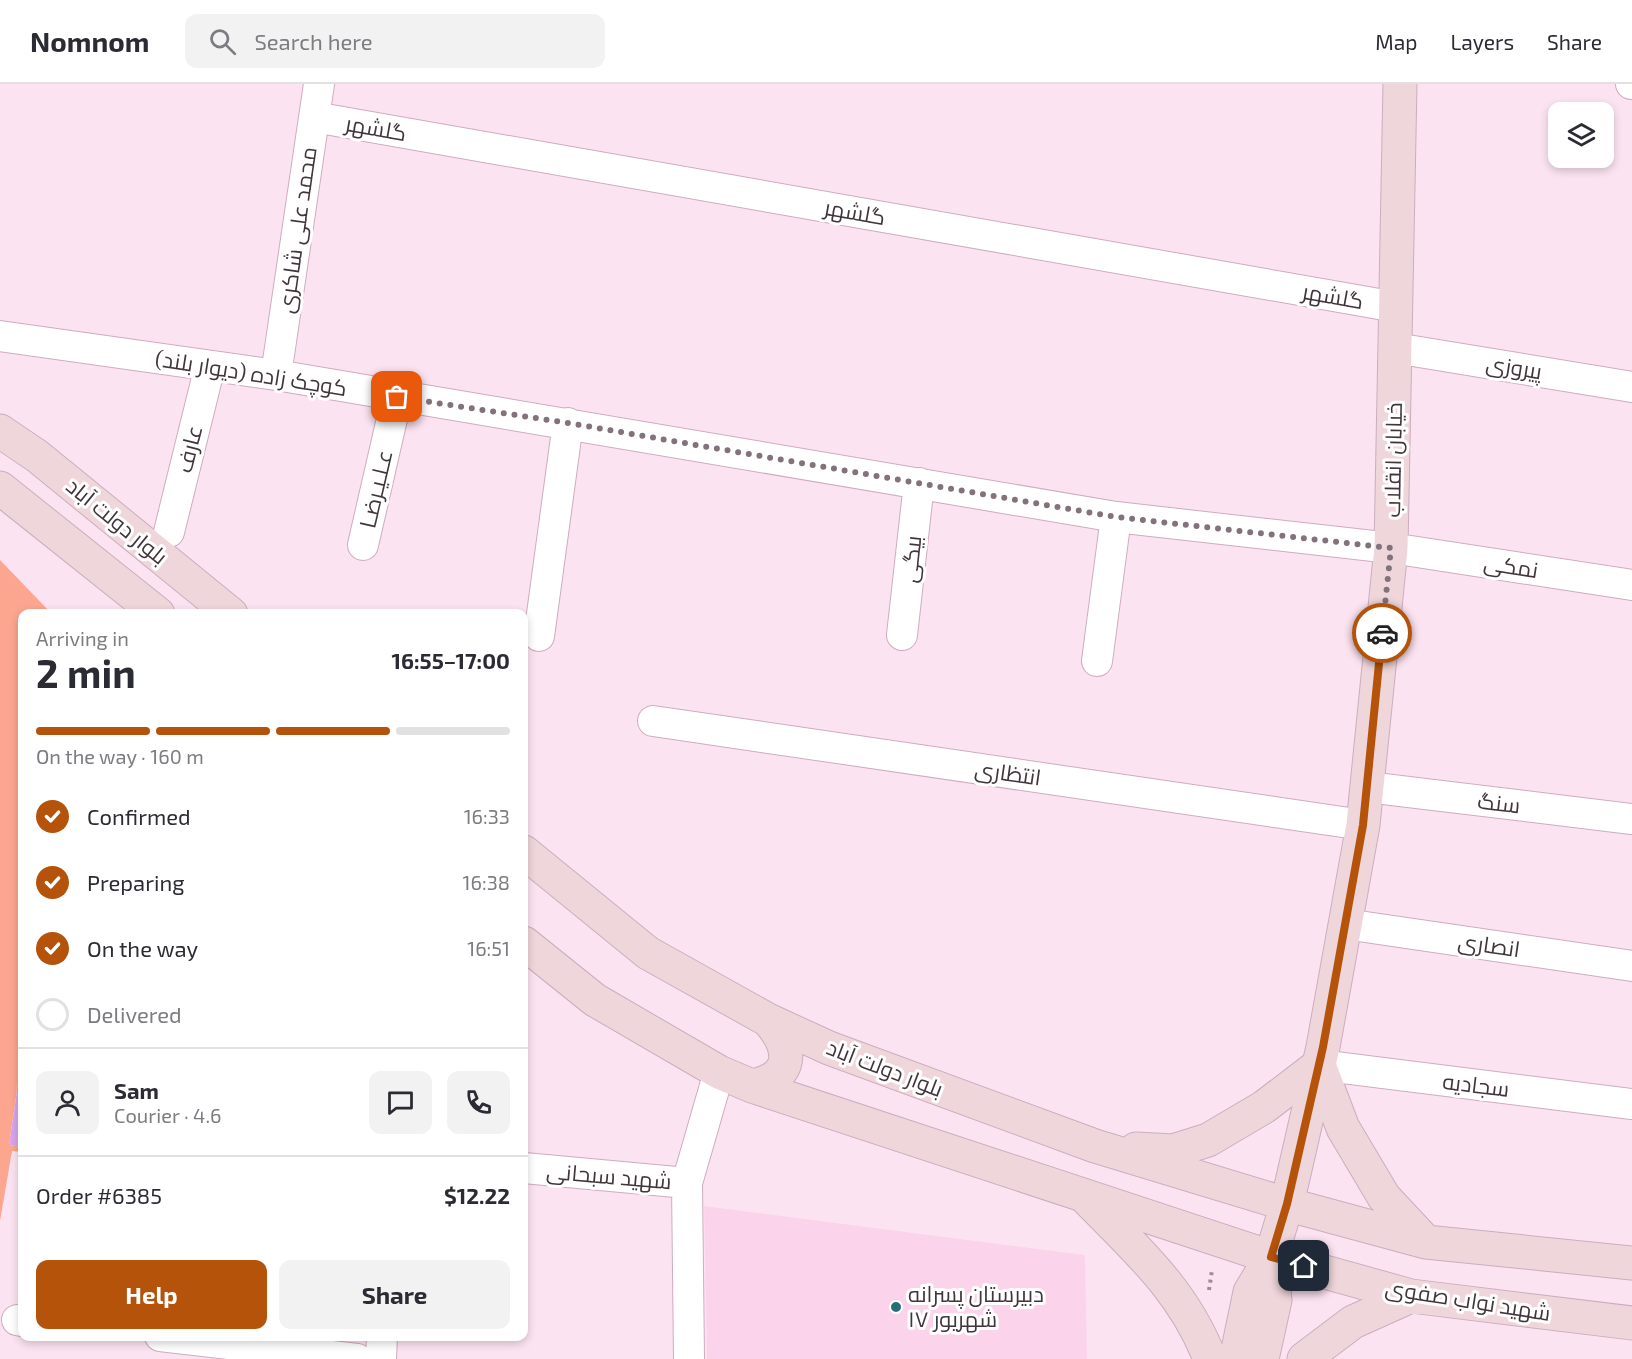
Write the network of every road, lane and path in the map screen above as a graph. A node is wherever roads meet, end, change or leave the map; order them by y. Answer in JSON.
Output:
{"nodes":[{"id":1,"x":319,"y":84,"type":"edge"},
{"id":2,"x":1400,"y":84,"type":"edge"},
{"id":3,"x":314,"y":117,"type":"junction"},
{"id":4,"x":1396,"y":307,"type":"junction"},
{"id":5,"x":0,"y":336,"type":"edge"},
{"id":6,"x":1395,"y":348,"type":"junction"},
{"id":7,"x":210,"y":366,"type":"junction"},
{"id":8,"x":276,"y":375,"type":"junction"},
{"id":9,"x":1632,"y":387,"type":"edge"},
{"id":10,"x":397,"y":397,"type":"junction"},
{"id":11,"x":568,"y":423,"type":"junction"},
{"id":12,"x":0,"y":431,"type":"edge"},
{"id":13,"x":919,"y":483,"type":"junction"},
{"id":14,"x":0,"y":488,"type":"edge"},
{"id":15,"x":1116,"y":517,"type":"junction"},
{"id":16,"x":169,"y":532,"type":"dead end"},
{"id":17,"x":363,"y":545,"type":"dead end"},
{"id":18,"x":1391,"y":548,"type":"junction"},
{"id":19,"x":1632,"y":585,"type":"edge"},
{"id":20,"x":152,"y":609,"type":"edge"},
{"id":21,"x":225,"y":609,"type":"edge"},
{"id":22,"x":902,"y":635,"type":"dead end"},
{"id":23,"x":539,"y":636,"type":"dead end"},
{"id":24,"x":1097,"y":662,"type":"dead end"},
{"id":25,"x":653,"y":722,"type":"dead end"},
{"id":26,"x":1367,"y":787,"type":"junction"},
{"id":27,"x":1632,"y":819,"type":"edge"},
{"id":28,"x":1363,"y":825,"type":"junction"},
{"id":29,"x":528,"y":855,"type":"edge"},
{"id":30,"x":1345,"y":924,"type":"junction"},
{"id":31,"x":528,"y":946,"type":"edge"},
{"id":32,"x":1632,"y":966,"type":"edge"},
{"id":33,"x":768,"y":1020,"type":"junction"},
{"id":34,"x":1319,"y":1065,"type":"junction"},
{"id":35,"x":718,"y":1072,"type":"junction"},
{"id":36,"x":752,"y":1086,"type":"junction"},
{"id":37,"x":1632,"y":1104,"type":"edge"},
{"id":38,"x":1095,"y":1146,"type":"junction"},
{"id":39,"x":528,"y":1168,"type":"edge"},
{"id":40,"x":687,"y":1183,"type":"junction"},
{"id":41,"x":1084,"y":1196,"type":"junction"},
{"id":42,"x":1286,"y":1204,"type":"junction"},
{"id":43,"x":1426,"y":1242,"type":"junction"},
{"id":44,"x":1271,"y":1257,"type":"junction"},
{"id":45,"x":1632,"y":1263,"type":"edge"},
{"id":46,"x":1411,"y":1296,"type":"junction"},
{"id":47,"x":1632,"y":1323,"type":"edge"},
{"id":48,"x":203,"y":1341,"type":"edge"},
{"id":49,"x":382,"y":1341,"type":"edge"},
{"id":50,"x":357,"y":1359,"type":"edge"},
{"id":51,"x":381,"y":1359,"type":"edge"},
{"id":52,"x":688,"y":1359,"type":"edge"},
{"id":53,"x":1210,"y":1359,"type":"edge"},
{"id":54,"x":1236,"y":1359,"type":"edge"},
{"id":55,"x":1262,"y":1359,"type":"edge"},
{"id":56,"x":1304,"y":1359,"type":"edge"}],
"edges":[{"from":1,"to":3,"type":"street","name":"محمد علی شاکری"},
{"from":2,"to":4,"type":"main road","name":"خیابان انقلاب"},
{"from":3,"to":4,"type":"street","name":"گلشهر"},
{"from":3,"to":8,"type":"street","name":"محمد علی شاکری"},
{"from":4,"to":6,"type":"main road","name":"خیابان انقلاب"},
{"from":5,"to":7,"type":"street","name":"کوچک زاده (دیوار بلند)"},
{"from":6,"to":9,"type":"street","name":"پیروزی"},
{"from":6,"to":18,"type":"main road","name":"خیابان انقلاب"},
{"from":7,"to":8,"type":"street","name":"کوچک زاده (دیوار بلند)"},
{"from":7,"to":16,"type":"street","name":"عارف"},
{"from":8,"to":10,"type":"street","name":"کوچک زاده (دیوار بلند)"},
{"from":10,"to":11,"type":"street","name":"کوچک زاده (دیوار بلند)"},
{"from":10,"to":17,"type":"street","name":"عـلـیـرضـا"},
{"from":11,"to":13,"type":"street","name":"کوچک زاده (دیوار بلند)"},
{"from":11,"to":23,"type":"street"},
{"from":12,"to":21,"type":"main road","name":"بلوار دولت آباد"},
{"from":13,"to":15,"type":"street","name":"کوچک زاده (دیوار بلند)"},
{"from":13,"to":22,"type":"street","name":"بیگی"},
{"from":14,"to":20,"type":"main road","name":"بلوار دولت آباد"},
{"from":15,"to":18,"type":"street","name":"کوچک زاده (دیوار بلند)"},
{"from":15,"to":24,"type":"street"},
{"from":18,"to":19,"type":"street","name":"نمکی"},
{"from":18,"to":26,"type":"main road","name":"خیابان انقلاب"},
{"from":25,"to":28,"type":"street","name":"انتظاری"},
{"from":26,"to":27,"type":"street","name":"سنگ"},
{"from":26,"to":28,"type":"main road","name":"خیابان انقلاب"},
{"from":28,"to":30,"type":"main road","name":"خیابان انقلاب"},
{"from":29,"to":33,"type":"main road","name":"بلوار دولت آباد"},
{"from":30,"to":32,"type":"street","name":"انصاری"},
{"from":30,"to":34,"type":"main road","name":"خیابان انقلاب"},
{"from":31,"to":35,"type":"main road"},
{"from":33,"to":36,"type":"main road"},
{"from":33,"to":38,"type":"main road","name":"بلوار دولت آباد"},
{"from":34,"to":37,"type":"street","name":"سجادیه"},
{"from":34,"to":38,"type":"main road"},
{"from":34,"to":42,"type":"main road","name":"خیابان انقلاب"},
{"from":34,"to":43,"type":"main road"},
{"from":35,"to":36,"type":"main road"},
{"from":35,"to":40,"type":"street","name":"شهید سبحانی"},
{"from":36,"to":41,"type":"main road"},
{"from":38,"to":42,"type":"main road","name":"بلوار دولت آباد"},
{"from":39,"to":40,"type":"street","name":"شهید سبحانی"},
{"from":40,"to":52,"type":"street"},
{"from":41,"to":44,"type":"main road"},
{"from":41,"to":53,"type":"main road"},
{"from":42,"to":43,"type":"main road"},
{"from":42,"to":44,"type":"main road","name":"خیابان انقلاب"},
{"from":43,"to":45,"type":"main road"},
{"from":44,"to":46,"type":"main road","name":"شهید نواب صفوی"},
{"from":44,"to":54,"type":"main road","name":"خیابان انقلاب"},
{"from":44,"to":55,"type":"main road","name":"خیابان انقلاب"},
{"from":46,"to":47,"type":"main road","name":"شهید نواب صفوی"},
{"from":46,"to":56,"type":"main road"},
{"from":48,"to":50,"type":"street"},
{"from":49,"to":51,"type":"street"}]}
